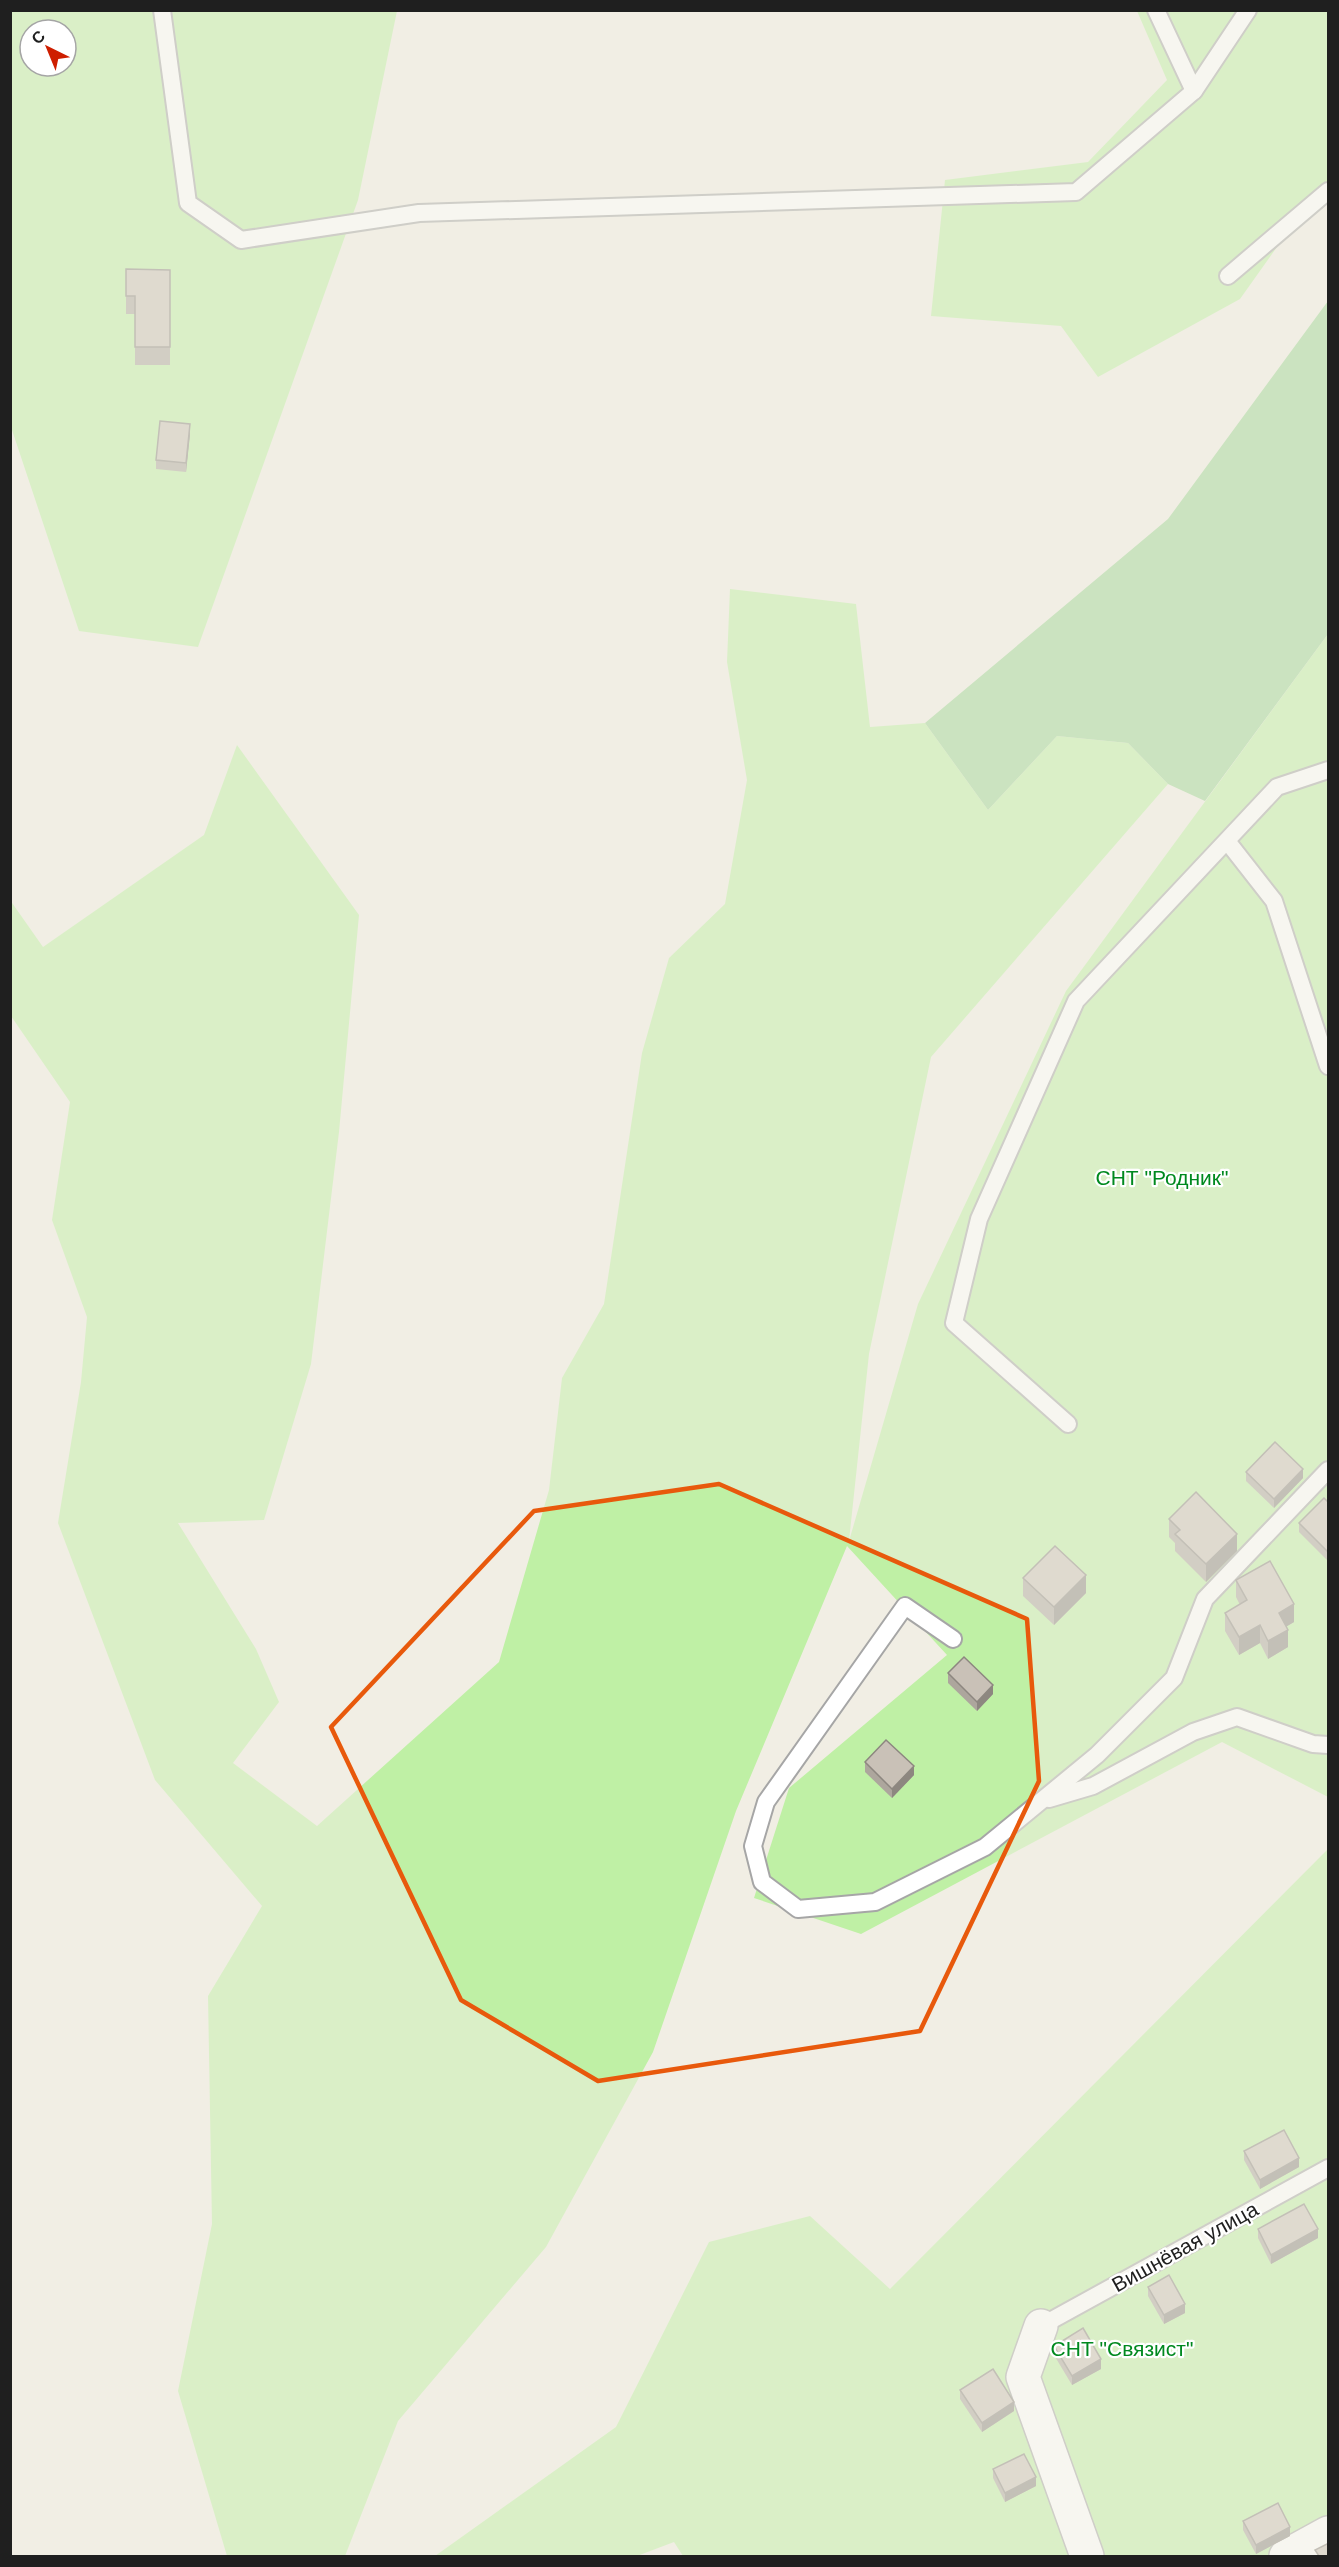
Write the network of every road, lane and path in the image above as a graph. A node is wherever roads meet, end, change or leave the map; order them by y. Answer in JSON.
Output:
{"nodes":[{"id":1,"x":162,"y":10,"type":"edge"},
{"id":2,"x":1156,"y":10,"type":"edge"},
{"id":3,"x":1248,"y":10,"type":"edge"},
{"id":4,"x":1194,"y":91,"type":"junction"},
{"id":5,"x":1329,"y":191,"type":"edge"},
{"id":6,"x":1228,"y":276,"type":"dead end"},
{"id":7,"x":1329,"y":770,"type":"edge"},
{"id":8,"x":1227,"y":841,"type":"junction"},
{"id":9,"x":1329,"y":1066,"type":"edge"},
{"id":10,"x":1068,"y":1424,"type":"dead end"},
{"id":11,"x":1329,"y":1470,"type":"edge"},
{"id":12,"x":953,"y":1639,"type":"dead end"},
{"id":13,"x":1329,"y":1745,"type":"edge"},
{"id":14,"x":1041,"y":1801,"type":"junction"},
{"id":15,"x":1329,"y":2168,"type":"edge"},
{"id":16,"x":1041,"y":2326,"type":"joint"},
{"id":17,"x":1329,"y":2533,"type":"edge"},
{"id":18,"x":1087,"y":2556,"type":"edge"},
{"id":19,"x":1286,"y":2556,"type":"edge"}],
"edges":[{"from":1,"to":4,"type":"lane"},
{"from":2,"to":4,"type":"lane"},
{"from":3,"to":4,"type":"lane"},
{"from":5,"to":6,"type":"lane"},
{"from":7,"to":8,"type":"lane"},
{"from":8,"to":9,"type":"lane"},
{"from":8,"to":10,"type":"lane"},
{"from":11,"to":14,"type":"lane"},
{"from":12,"to":14,"type":"lane"},
{"from":13,"to":14,"type":"lane"},
{"from":15,"to":16,"type":"lane","name":"Вишнёвая улица"},
{"from":16,"to":18,"type":"street"},
{"from":17,"to":19,"type":"street"}]}
